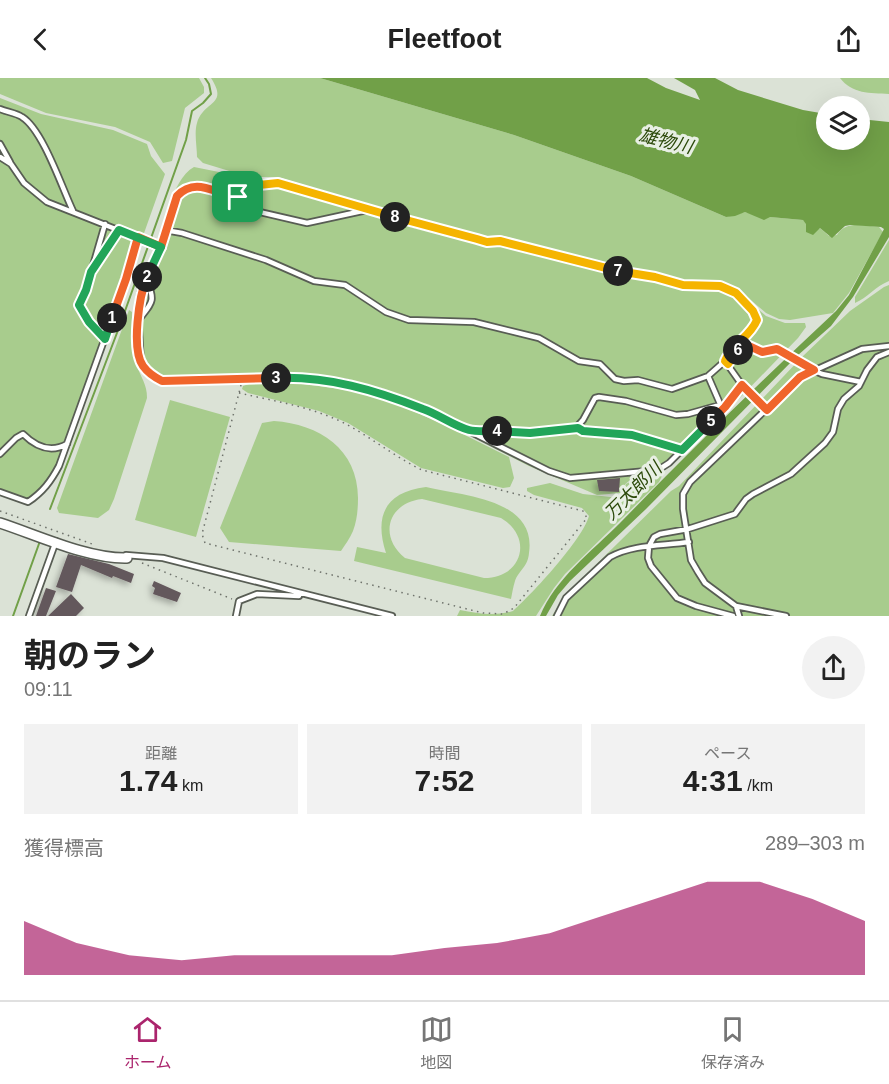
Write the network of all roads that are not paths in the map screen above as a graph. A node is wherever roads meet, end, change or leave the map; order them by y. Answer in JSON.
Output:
{"nodes":[{"id":1,"x":0,"y":109,"type":"edge"},
{"id":2,"x":0,"y":144,"type":"edge"},
{"id":3,"x":0,"y":157,"type":"edge"},
{"id":4,"x":11,"y":164,"type":"junction"},
{"id":5,"x":231,"y":196,"type":"junction"},
{"id":6,"x":370,"y":209,"type":"junction"},
{"id":7,"x":73,"y":211,"type":"junction"},
{"id":8,"x":105,"y":224,"type":"junction"},
{"id":9,"x":119,"y":230,"type":"junction"},
{"id":10,"x":165,"y":230,"type":"junction"},
{"id":11,"x":138,"y":237,"type":"junction"},
{"id":12,"x":160,"y":247,"type":"junction"},
{"id":13,"x":91,"y":272,"type":"junction"},
{"id":14,"x":146,"y":278,"type":"junction"},
{"id":15,"x":137,"y":322,"type":"junction"},
{"id":16,"x":105,"y":339,"type":"junction"},
{"id":17,"x":889,"y":346,"type":"edge"},
{"id":18,"x":889,"y":352,"type":"edge"},
{"id":19,"x":726,"y":362,"type":"junction"},
{"id":20,"x":814,"y":370,"type":"junction"},
{"id":21,"x":708,"y":376,"type":"junction"},
{"id":22,"x":861,"y":382,"type":"junction"},
{"id":23,"x":742,"y":385,"type":"junction"},
{"id":24,"x":721,"y":407,"type":"junction"},
{"id":25,"x":767,"y":410,"type":"junction"},
{"id":26,"x":578,"y":428,"type":"junction"},
{"id":27,"x":470,"y":430,"type":"junction"},
{"id":28,"x":67,"y":444,"type":"junction"},
{"id":29,"x":682,"y":450,"type":"junction"},
{"id":30,"x":0,"y":454,"type":"edge"},
{"id":31,"x":0,"y":492,"type":"edge"},
{"id":32,"x":0,"y":523,"type":"edge"},
{"id":33,"x":687,"y":529,"type":"junction"},
{"id":34,"x":56,"y":541,"type":"junction"},
{"id":35,"x":689,"y":542,"type":"junction"},
{"id":36,"x":649,"y":546,"type":"junction"},
{"id":37,"x":123,"y":556,"type":"joint"},
{"id":38,"x":308,"y":596,"type":"junction"},
{"id":39,"x":736,"y":606,"type":"junction"},
{"id":40,"x":29,"y":616,"type":"edge"},
{"id":41,"x":236,"y":616,"type":"edge"},
{"id":42,"x":392,"y":616,"type":"edge"},
{"id":43,"x":556,"y":616,"type":"edge"},
{"id":44,"x":733,"y":616,"type":"edge"},
{"id":45,"x":739,"y":616,"type":"edge"},
{"id":46,"x":786,"y":616,"type":"edge"}],
"edges":[{"from":1,"to":7,"type":"lane"},
{"from":2,"to":4,"type":"lane"},
{"from":3,"to":4,"type":"lane"},
{"from":4,"to":7,"type":"lane"},
{"from":5,"to":6,"type":"lane"},
{"from":5,"to":6,"type":"lane"},
{"from":5,"to":10,"type":"lane"},
{"from":6,"to":19,"type":"lane"},
{"from":7,"to":8,"type":"lane"},
{"from":8,"to":9,"type":"lane"},
{"from":8,"to":13,"type":"lane"},
{"from":9,"to":11,"type":"lane"},
{"from":9,"to":13,"type":"lane"},
{"from":10,"to":12,"type":"lane"},
{"from":10,"to":21,"type":"lane"},
{"from":11,"to":12,"type":"lane"},
{"from":11,"to":16,"type":"lane"},
{"from":12,"to":14,"type":"lane"},
{"from":13,"to":16,"type":"lane"},
{"from":14,"to":15,"type":"lane"},
{"from":14,"to":15,"type":"lane"},
{"from":15,"to":27,"type":"lane"},
{"from":16,"to":28,"type":"lane"},
{"from":17,"to":20,"type":"lane"},
{"from":18,"to":22,"type":"lane"},
{"from":19,"to":20,"type":"lane"},
{"from":19,"to":21,"type":"lane"},
{"from":19,"to":23,"type":"lane"},
{"from":20,"to":22,"type":"lane"},
{"from":20,"to":25,"type":"lane"},
{"from":21,"to":24,"type":"lane"},
{"from":22,"to":33,"type":"lane"},
{"from":23,"to":24,"type":"lane"},
{"from":23,"to":25,"type":"lane"},
{"from":24,"to":26,"type":"lane"},
{"from":24,"to":29,"type":"lane"},
{"from":25,"to":33,"type":"lane"},
{"from":26,"to":27,"type":"lane"},
{"from":26,"to":29,"type":"lane"},
{"from":27,"to":29,"type":"lane"},
{"from":28,"to":30,"type":"lane"},
{"from":28,"to":31,"type":"lane"},
{"from":32,"to":34,"type":"street"},
{"from":33,"to":35,"type":"lane"},
{"from":33,"to":36,"type":"lane"},
{"from":34,"to":37,"type":"street"},
{"from":34,"to":40,"type":"lane"},
{"from":35,"to":36,"type":"lane"},
{"from":35,"to":39,"type":"lane"},
{"from":36,"to":43,"type":"lane"},
{"from":36,"to":44,"type":"lane"},
{"from":37,"to":38,"type":"lane"},
{"from":38,"to":41,"type":"lane"},
{"from":38,"to":42,"type":"lane"},
{"from":39,"to":45,"type":"lane"},
{"from":39,"to":46,"type":"lane"}]}
